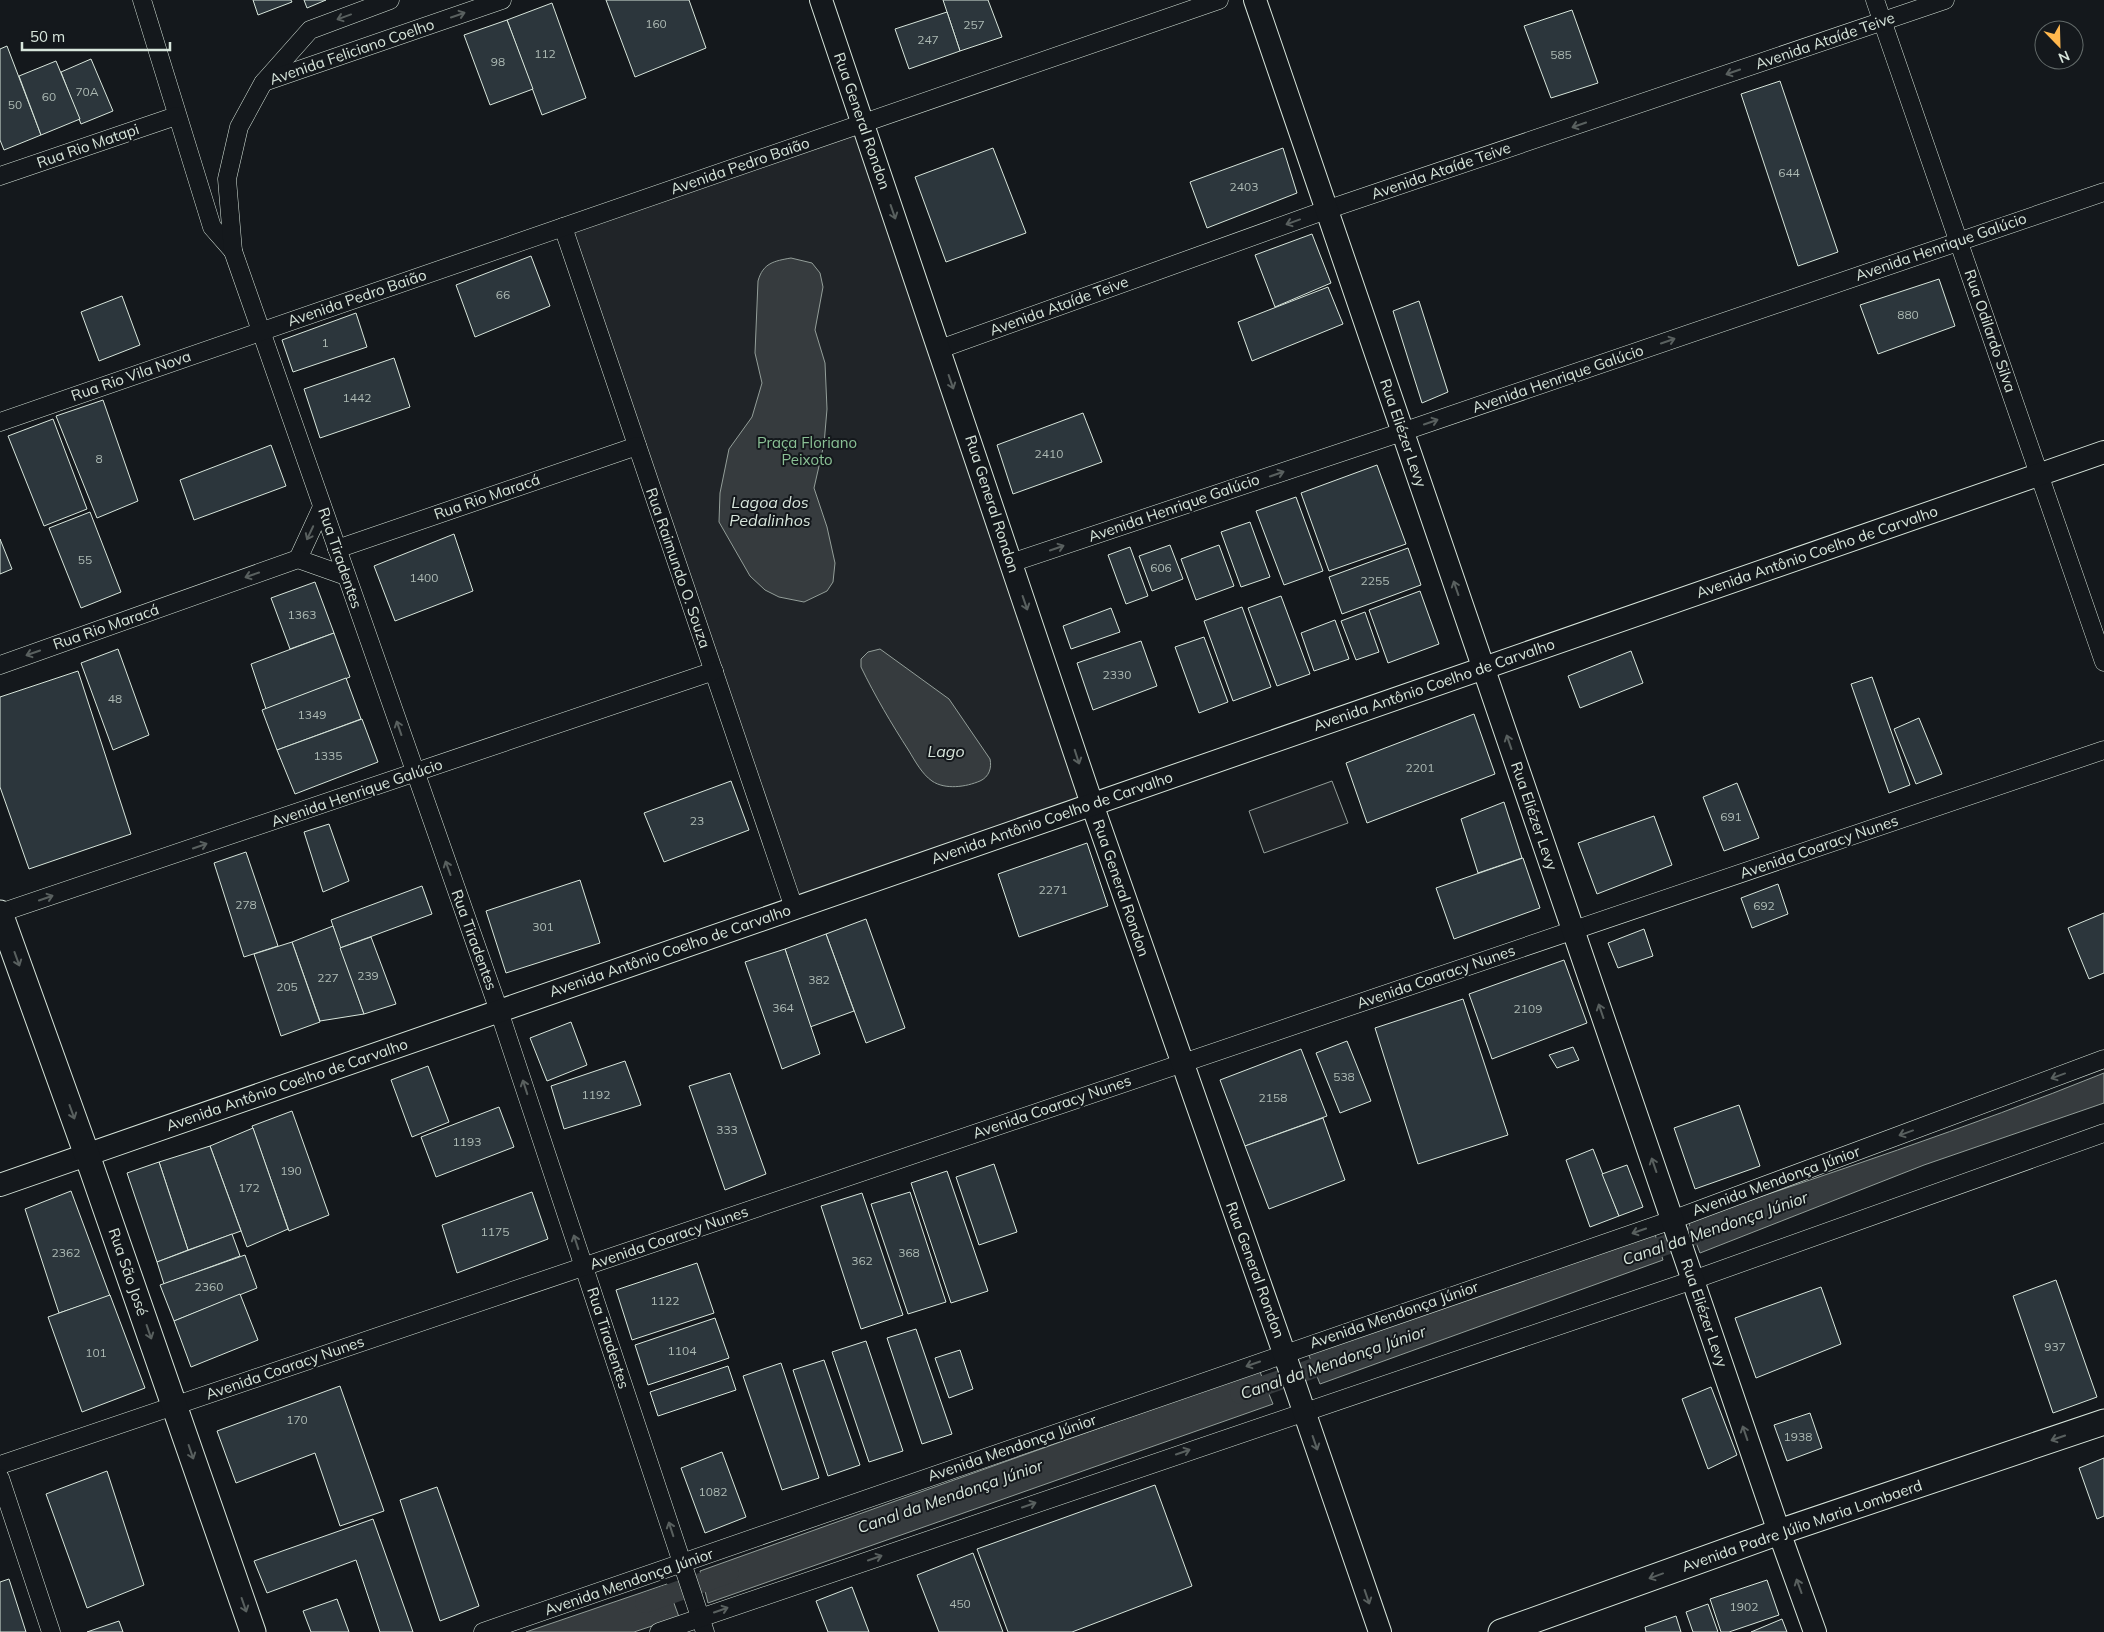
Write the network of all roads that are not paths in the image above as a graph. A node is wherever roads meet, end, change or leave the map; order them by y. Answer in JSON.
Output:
{"nodes":[{"id":1,"x":142,"y":0,"type":"edge"},
{"id":2,"x":390,"y":0,"type":"edge"},
{"id":3,"x":502,"y":0,"type":"edge"},
{"id":4,"x":821,"y":0,"type":"edge"},
{"id":5,"x":1219,"y":0,"type":"edge"},
{"id":6,"x":1254,"y":0,"type":"edge"},
{"id":7,"x":1875,"y":0,"type":"edge"},
{"id":8,"x":1945,"y":0,"type":"edge"},
{"id":9,"x":1883,"y":22,"type":"junction"},
{"id":10,"x":263,"y":83,"type":"junction"},
{"id":11,"x":176,"y":116,"type":"junction"},
{"id":12,"x":863,"y":123,"type":"junction"},
{"id":13,"x":0,"y":176,"type":"edge"},
{"id":14,"x":2104,"y":192,"type":"edge"},
{"id":15,"x":1326,"y":210,"type":"junction"},
{"id":16,"x":563,"y":227,"type":"junction"},
{"id":17,"x":1959,"y":241,"type":"junction"},
{"id":18,"x":233,"y":251,"type":"junction"},
{"id":19,"x":261,"y":331,"type":"junction"},
{"id":20,"x":940,"y":349,"type":"junction"},
{"id":21,"x":0,"y":422,"type":"edge"},
{"id":22,"x":1402,"y":432,"type":"junction"},
{"id":23,"x":637,"y":446,"type":"junction"},
{"id":24,"x":2104,"y":452,"type":"edge"},
{"id":25,"x":2039,"y":474,"type":"junction"},
{"id":26,"x":322,"y":507,"type":"junction"},
{"id":27,"x":337,"y":549,"type":"junction"},
{"id":28,"x":298,"y":559,"type":"junction"},
{"id":29,"x":1011,"y":563,"type":"junction"},
{"id":30,"x":346,"y":576,"type":"junction"},
{"id":31,"x":2104,"y":662,"type":"edge"},
{"id":32,"x":0,"y":664,"type":"edge"},
{"id":33,"x":1483,"y":668,"type":"junction"},
{"id":34,"x":714,"y":672,"type":"junction"},
{"id":35,"x":2104,"y":750,"type":"edge"},
{"id":36,"x":415,"y":774,"type":"junction"},
{"id":37,"x":1092,"y":804,"type":"junction"},
{"id":38,"x":794,"y":908,"type":"junction"},
{"id":39,"x":0,"y":913,"type":"edge"},
{"id":40,"x":1573,"y":930,"type":"junction"},
{"id":41,"x":500,"y":1011,"type":"junction"},
{"id":42,"x":2104,"y":1059,"type":"edge"},
{"id":43,"x":1182,"y":1063,"type":"junction"},
{"id":44,"x":2104,"y":1133,"type":"edge"},
{"id":45,"x":87,"y":1154,"type":"junction"},
{"id":46,"x":0,"y":1185,"type":"edge"},
{"id":47,"x":1674,"y":1224,"type":"junction"},
{"id":48,"x":584,"y":1266,"type":"junction"},
{"id":49,"x":1693,"y":1280,"type":"junction"},
{"id":50,"x":1286,"y":1358,"type":"junction"},
{"id":51,"x":1301,"y":1404,"type":"junction"},
{"id":52,"x":175,"y":1406,"type":"junction"},
{"id":53,"x":2104,"y":1422,"type":"edge"},
{"id":54,"x":0,"y":1465,"type":"edge"},
{"id":55,"x":0,"y":1478,"type":"edge"},
{"id":56,"x":1779,"y":1532,"type":"junction"},
{"id":57,"x":684,"y":1569,"type":"junction"},
{"id":58,"x":701,"y":1619,"type":"edge"},
{"id":59,"x":51,"y":1632,"type":"edge"},
{"id":60,"x":253,"y":1632,"type":"edge"},
{"id":61,"x":483,"y":1632,"type":"edge"},
{"id":62,"x":659,"y":1632,"type":"edge"},
{"id":63,"x":1380,"y":1632,"type":"edge"},
{"id":64,"x":1501,"y":1632,"type":"edge"},
{"id":65,"x":1816,"y":1632,"type":"edge"}],
"edges":[{"from":1,"to":11,"type":"street","name":"Rua Tiradentes"},
{"from":2,"to":10,"type":"street","name":"Avenida Feliciano Coelho","one_way":true},
{"from":10,"to":3,"type":"street","name":"Avenida Feliciano Coelho","one_way":true},
{"from":4,"to":12,"type":"street","name":"Rua General Rondon"},
{"from":5,"to":12,"type":"street","name":"Avenida Pedro Baião"},
{"from":6,"to":15,"type":"street","name":"Rua Eliézer Levy"},
{"from":7,"to":9,"type":"street","name":"Rua Odilardo Silva"},
{"from":8,"to":9,"type":"street","name":"Avenida Ataíde Teive"},
{"from":9,"to":15,"type":"street","name":"Avenida Ataíde Teive","one_way":true},
{"from":9,"to":17,"type":"street","name":"Rua Odilardo Silva"},
{"from":10,"to":18,"type":"street","name":"Rua Tiradentes"},
{"from":11,"to":13,"type":"street","name":"Rua Rio Matapi"},
{"from":11,"to":18,"type":"street","name":"Rua Tiradentes"},
{"from":12,"to":16,"type":"street","name":"Avenida Pedro Baião"},
{"from":12,"to":20,"type":"street","name":"Rua General Rondon","one_way":true},
{"from":14,"to":17,"type":"street","name":"Avenida Henrique Galúcio"},
{"from":15,"to":20,"type":"street","name":"Avenida Ataíde Teive","one_way":true},
{"from":15,"to":22,"type":"street","name":"Rua Eliézer Levy"},
{"from":16,"to":19,"type":"street","name":"Avenida Pedro Baião"},
{"from":16,"to":23,"type":"street","name":"Rua Raimundo O. Souza"},
{"from":22,"to":17,"type":"street","name":"Avenida Henrique Galúcio","one_way":true},
{"from":17,"to":25,"type":"street","name":"Rua Odilardo Silva"},
{"from":18,"to":19,"type":"street","name":"Rua Tiradentes"},
{"from":19,"to":21,"type":"street","name":"Rua Rio Vila Nova"},
{"from":19,"to":26,"type":"street","name":"Rua Tiradentes"},
{"from":20,"to":29,"type":"street","name":"Rua General Rondon","one_way":true},
{"from":29,"to":22,"type":"street","name":"Avenida Henrique Galúcio","one_way":true},
{"from":33,"to":22,"type":"street","name":"Rua Eliézer Levy","one_way":true},
{"from":23,"to":27,"type":"street","name":"Rua Rio Maracá"},
{"from":23,"to":34,"type":"street","name":"Rua Raimundo O. Souza"},
{"from":24,"to":25,"type":"street","name":"Avenida Antônio Coelho de Carvalho"},
{"from":25,"to":31,"type":"street","name":"Rua Odilardo Silva"},
{"from":25,"to":33,"type":"street","name":"Avenida Antônio Coelho de Carvalho"},
{"from":26,"to":27,"type":"street","name":"Rua Tiradentes"},
{"from":26,"to":28,"type":"street","one_way":true},
{"from":27,"to":30,"type":"street","name":"Rua Tiradentes"},
{"from":28,"to":30,"type":"street"},
{"from":28,"to":32,"type":"street","name":"Rua Rio Maracá","one_way":true},
{"from":29,"to":37,"type":"street","name":"Rua General Rondon","one_way":true},
{"from":36,"to":30,"type":"street","name":"Rua Tiradentes","one_way":true},
{"from":33,"to":37,"type":"street","name":"Avenida Antônio Coelho de Carvalho"},
{"from":40,"to":33,"type":"street","name":"Rua Eliézer Levy","one_way":true},
{"from":34,"to":36,"type":"street","name":"Avenida Henrique Galúcio"},
{"from":34,"to":38,"type":"street","name":"Rua Raimundo O. Souza"},
{"from":35,"to":40,"type":"street","name":"Avenida Coaracy Nunes"},
{"from":39,"to":36,"type":"street","name":"Avenida Henrique Galúcio","one_way":true},
{"from":41,"to":36,"type":"street","name":"Rua Tiradentes","one_way":true},
{"from":37,"to":38,"type":"street","name":"Avenida Antônio Coelho de Carvalho"},
{"from":37,"to":43,"type":"street","name":"Rua General Rondon"},
{"from":38,"to":41,"type":"street","name":"Avenida Antônio Coelho de Carvalho"},
{"from":39,"to":45,"type":"main road","name":"Rua São José","one_way":true},
{"from":40,"to":43,"type":"street","name":"Avenida Coaracy Nunes"},
{"from":47,"to":40,"type":"street","name":"Rua Eliézer Levy","one_way":true},
{"from":41,"to":45,"type":"street","name":"Avenida Antônio Coelho de Carvalho"},
{"from":48,"to":41,"type":"street","name":"Rua Tiradentes","one_way":true},
{"from":42,"to":47,"type":"street","name":"Avenida Mendonça Júnior","one_way":true},
{"from":43,"to":48,"type":"street","name":"Avenida Coaracy Nunes"},
{"from":43,"to":50,"type":"street","name":"Rua General Rondon"},
{"from":44,"to":49,"type":"street"},
{"from":45,"to":46,"type":"street","name":"Avenida Antônio Coelho de Carvalho"},
{"from":45,"to":52,"type":"main road","name":"Rua São José","one_way":true},
{"from":47,"to":49,"type":"street","name":"Rua Eliézer Levy"},
{"from":47,"to":50,"type":"street","name":"Avenida Mendonça Júnior","one_way":true},
{"from":48,"to":52,"type":"street","name":"Avenida Coaracy Nunes"},
{"from":57,"to":48,"type":"street","name":"Rua Tiradentes","one_way":true},
{"from":49,"to":51,"type":"street"},
{"from":56,"to":49,"type":"street","name":"Rua Eliézer Levy","one_way":true},
{"from":50,"to":51,"type":"street","name":"Rua General Rondon"},
{"from":50,"to":57,"type":"street","name":"Avenida Mendonça Júnior","one_way":true},
{"from":58,"to":51,"type":"street","one_way":true},
{"from":51,"to":63,"type":"street","name":"Rua General Rondon","one_way":true},
{"from":52,"to":54,"type":"street","name":"Avenida Coaracy Nunes"},
{"from":52,"to":60,"type":"main road","name":"Rua São José","one_way":true},
{"from":53,"to":56,"type":"main road","name":"Avenida Padre Júlio Maria Lombaerd","one_way":true},
{"from":55,"to":59,"type":"street"},
{"from":56,"to":64,"type":"main road","name":"Avenida Padre Júlio Maria Lombaerd","one_way":true},
{"from":65,"to":56,"type":"street","name":"Rua Eliézer Levy","one_way":true},
{"from":57,"to":58,"type":"street","name":"Rua Tiradentes"},
{"from":57,"to":61,"type":"street","name":"Avenida Mendonça Júnior"},
{"from":58,"to":62,"type":"street"}]}
